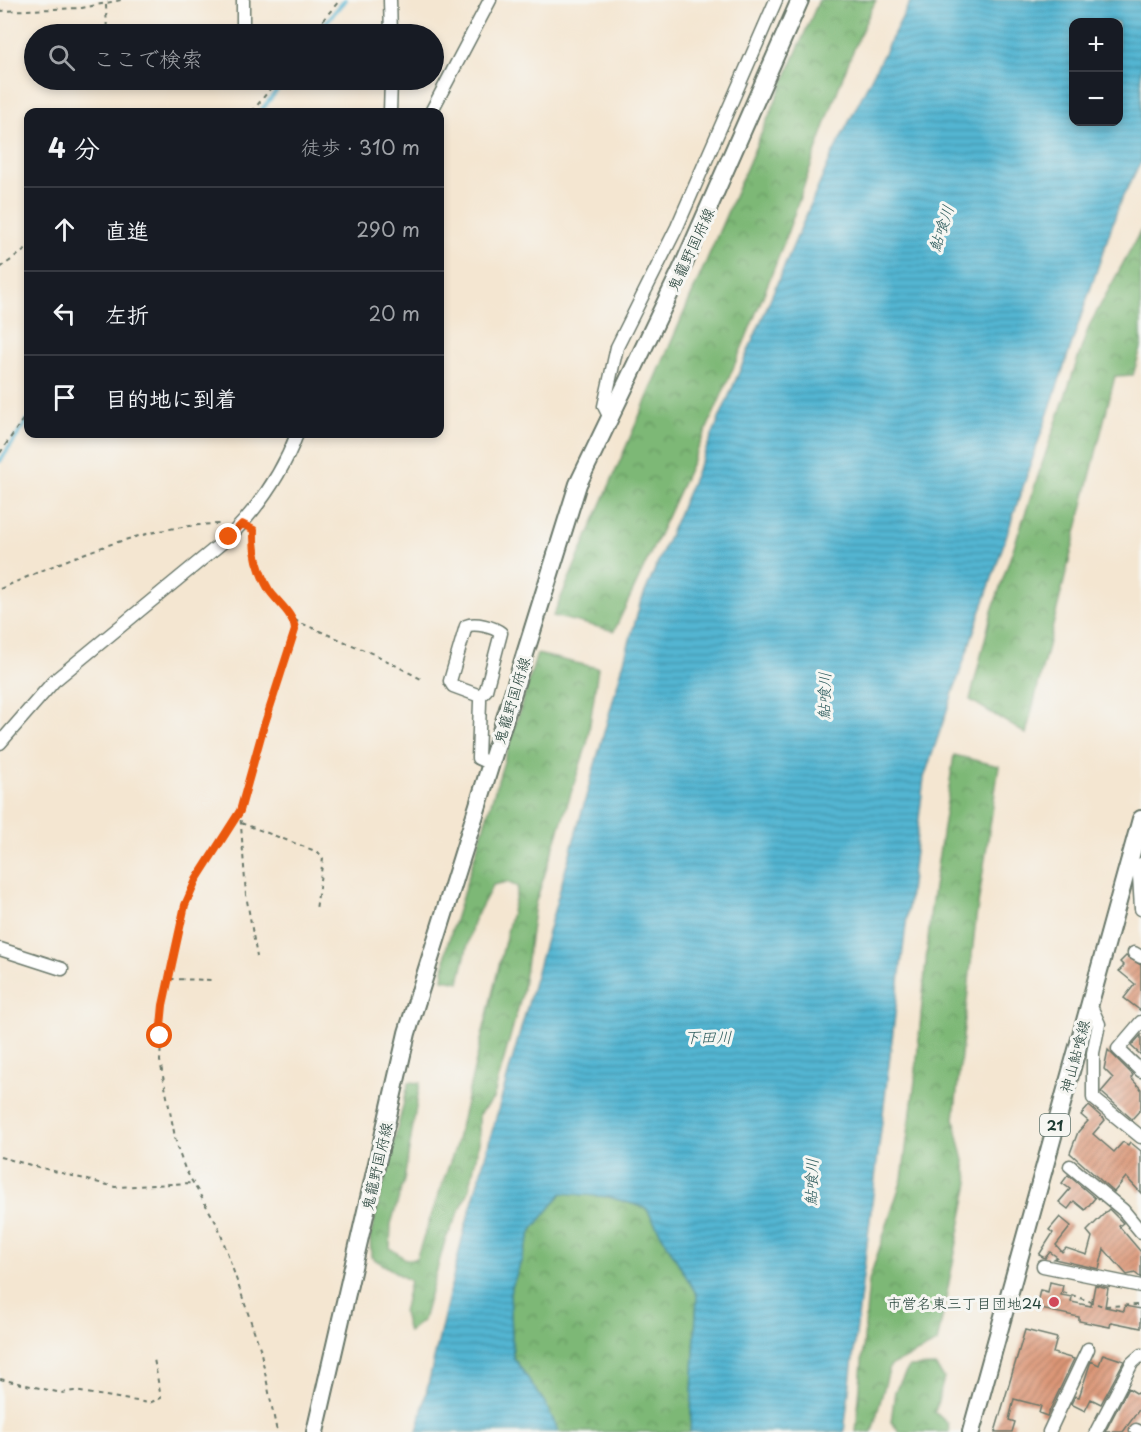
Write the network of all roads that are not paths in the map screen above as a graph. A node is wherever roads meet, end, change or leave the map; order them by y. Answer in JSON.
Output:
{"nodes":[{"id":1,"x":243,"y":0,"type":"edge"},
{"id":2,"x":390,"y":0,"type":"edge"},
{"id":3,"x":490,"y":0,"type":"edge"},
{"id":4,"x":776,"y":0,"type":"edge"},
{"id":5,"x":800,"y":0,"type":"edge"},
{"id":6,"x":243,"y":24,"type":"edge"},
{"id":7,"x":391,"y":24,"type":"edge"},
{"id":8,"x":444,"y":86,"type":"edge"},
{"id":9,"x":391,"y":90,"type":"edge"},
{"id":10,"x":442,"y":90,"type":"edge"},
{"id":11,"x":390,"y":108,"type":"edge"},
{"id":12,"x":433,"y":108,"type":"edge"},
{"id":13,"x":609,"y":416,"type":"junction"},
{"id":14,"x":295,"y":438,"type":"edge"},
{"id":15,"x":480,"y":696,"type":"junction"},
{"id":16,"x":0,"y":743,"type":"edge"},
{"id":17,"x":491,"y":764,"type":"junction"},
{"id":18,"x":1140,"y":826,"type":"edge"},
{"id":19,"x":1141,"y":864,"type":"edge"},
{"id":20,"x":1141,"y":909,"type":"edge"},
{"id":21,"x":0,"y":949,"type":"edge"},
{"id":22,"x":62,"y":969,"type":"dead end"},
{"id":23,"x":1089,"y":1002,"type":"junction"},
{"id":24,"x":1141,"y":1023,"type":"edge"},
{"id":25,"x":1141,"y":1071,"type":"edge"},
{"id":26,"x":1139,"y":1131,"type":"edge"},
{"id":27,"x":1070,"y":1166,"type":"dead end"},
{"id":28,"x":1141,"y":1232,"type":"edge"},
{"id":29,"x":1043,"y":1266,"type":"dead end"},
{"id":30,"x":1141,"y":1286,"type":"edge"},
{"id":31,"x":1088,"y":1349,"type":"dead end"},
{"id":32,"x":1141,"y":1355,"type":"edge"},
{"id":33,"x":315,"y":1432,"type":"edge"},
{"id":34,"x":971,"y":1432,"type":"edge"},
{"id":35,"x":1049,"y":1432,"type":"edge"},
{"id":36,"x":1096,"y":1432,"type":"edge"}],
"edges":[{"from":1,"to":6,"type":"street"},
{"from":2,"to":7,"type":"street"},
{"from":3,"to":8,"type":"street"},
{"from":4,"to":13,"type":"street"},
{"from":5,"to":13,"type":"main road","name":"鬼籠野国府線"},
{"from":9,"to":11,"type":"street"},
{"from":10,"to":12,"type":"street"},
{"from":13,"to":17,"type":"main road","name":"鬼籠野国府線"},
{"from":14,"to":16,"type":"street"},
{"from":15,"to":15,"type":"street"},
{"from":15,"to":17,"type":"street"},
{"from":17,"to":33,"type":"main road","name":"鬼籠野国府線"},
{"from":18,"to":23,"type":"main road","name":"神山鮎喰線","number":"21"},
{"from":19,"to":20,"type":"street"},
{"from":21,"to":22,"type":"street"},
{"from":23,"to":26,"type":"street"},
{"from":23,"to":34,"type":"main road","name":"神山鮎喰線","number":"21"},
{"from":24,"to":25,"type":"street"},
{"from":27,"to":28,"type":"street"},
{"from":29,"to":30,"type":"street"},
{"from":31,"to":35,"type":"street"},
{"from":32,"to":36,"type":"street"}]}
